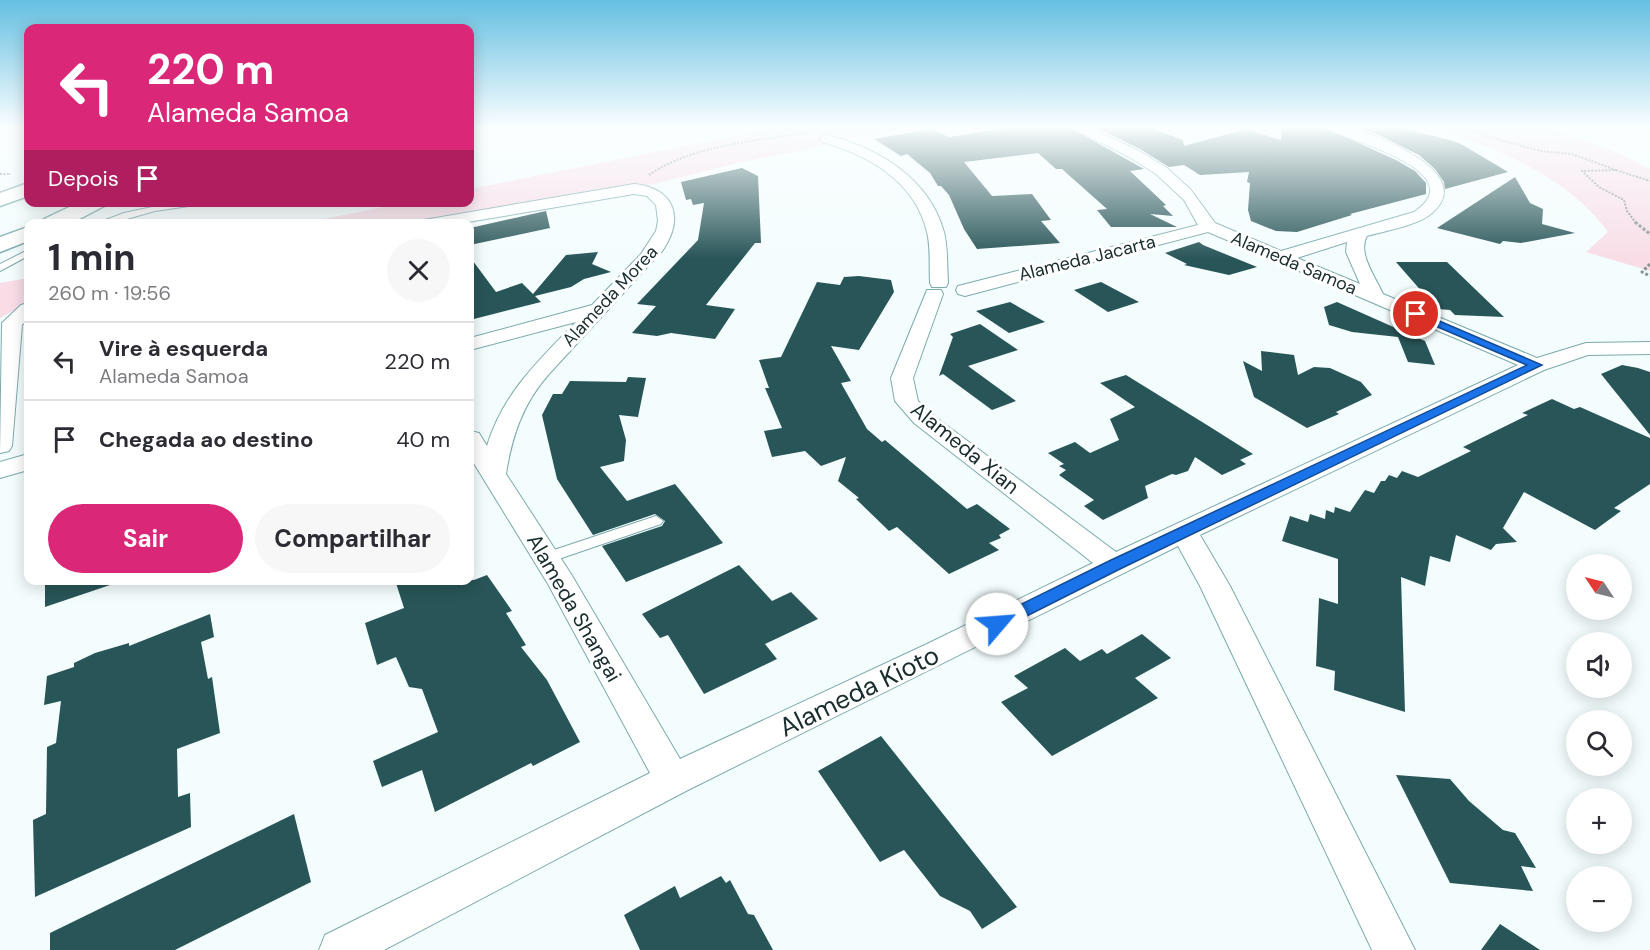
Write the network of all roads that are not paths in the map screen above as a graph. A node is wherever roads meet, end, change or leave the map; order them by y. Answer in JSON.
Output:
{"nodes":[{"id":1,"x":892,"y":170,"type":"edge"},
{"id":2,"x":1159,"y":170,"type":"edge"},
{"id":3,"x":1425,"y":170,"type":"edge"},
{"id":4,"x":24,"y":191,"type":"edge"},
{"id":5,"x":0,"y":200,"type":"edge"},
{"id":6,"x":88,"y":207,"type":"edge"},
{"id":7,"x":162,"y":207,"type":"edge"},
{"id":8,"x":63,"y":219,"type":"edge"},
{"id":9,"x":116,"y":219,"type":"edge"},
{"id":10,"x":454,"y":219,"type":"edge"},
{"id":11,"x":1209,"y":227,"type":"junction"},
{"id":12,"x":1361,"y":233,"type":"junction"},
{"id":13,"x":24,"y":236,"type":"edge"},
{"id":14,"x":0,"y":245,"type":"edge"},
{"id":15,"x":1313,"y":246,"type":"junction"},
{"id":16,"x":1355,"y":252,"type":"junction"},
{"id":17,"x":24,"y":255,"type":"edge"},
{"id":18,"x":1281,"y":257,"type":"junction"},
{"id":19,"x":0,"y":267,"type":"edge"},
{"id":20,"x":936,"y":288,"type":"junction"},
{"id":21,"x":1376,"y":297,"type":"junction"},
{"id":22,"x":597,"y":310,"type":"junction"},
{"id":23,"x":24,"y":312,"type":"edge"},
{"id":24,"x":474,"y":343,"type":"edge"},
{"id":25,"x":1650,"y":348,"type":"edge"},
{"id":26,"x":1536,"y":365,"type":"junction"},
{"id":27,"x":474,"y":444,"type":"edge"},
{"id":28,"x":0,"y":446,"type":"edge"},
{"id":29,"x":24,"y":463,"type":"edge"},
{"id":30,"x":0,"y":470,"type":"edge"},
{"id":31,"x":493,"y":474,"type":"junction"},
{"id":32,"x":656,"y":521,"type":"dead end"},
{"id":33,"x":1184,"y":531,"type":"junction"},
{"id":34,"x":547,"y":558,"type":"junction"},
{"id":35,"x":1114,"y":565,"type":"junction"},
{"id":36,"x":673,"y":780,"type":"junction"},
{"id":37,"x":340,"y":950,"type":"edge"},
{"id":38,"x":1394,"y":950,"type":"edge"}],
"edges":[{"from":1,"to":20,"type":"street","name":"Alameda Xian"},
{"from":2,"to":11,"type":"street","name":"Alameda Samoa"},
{"from":3,"to":12,"type":"street"},
{"from":4,"to":5,"type":"main road"},
{"from":6,"to":8,"type":"main road"},
{"from":7,"to":9,"type":"lane"},
{"from":10,"to":22,"type":"street","name":"Alameda Morea"},
{"from":11,"to":18,"type":"street","name":"Alameda Samoa"},
{"from":11,"to":20,"type":"street","name":"Alameda Jacarta"},
{"from":12,"to":15,"type":"street"},
{"from":12,"to":16,"type":"street"},
{"from":13,"to":14,"type":"main road"},
{"from":15,"to":16,"type":"street"},
{"from":15,"to":18,"type":"street"},
{"from":16,"to":21,"type":"street"},
{"from":17,"to":19,"type":"lane"},
{"from":18,"to":21,"type":"street","name":"Alameda Samoa"},
{"from":20,"to":35,"type":"street","name":"Alameda Xian"},
{"from":21,"to":26,"type":"street","name":"Alameda Samoa"},
{"from":22,"to":24,"type":"street"},
{"from":22,"to":31,"type":"street","name":"Alameda Morea"},
{"from":23,"to":28,"type":"street"},
{"from":25,"to":26,"type":"street","name":"Alameda Kioto"},
{"from":26,"to":33,"type":"street","name":"Alameda Kioto"},
{"from":27,"to":31,"type":"street","name":"Alameda Shangai"},
{"from":29,"to":30,"type":"street"},
{"from":31,"to":34,"type":"street","name":"Alameda Shangai"},
{"from":32,"to":34,"type":"lane"},
{"from":33,"to":35,"type":"street","name":"Alameda Kioto"},
{"from":33,"to":38,"type":"street"},
{"from":34,"to":36,"type":"street","name":"Alameda Shangai"},
{"from":35,"to":36,"type":"street","name":"Alameda Kioto"},
{"from":36,"to":37,"type":"street","name":"Alameda Kioto"}]}
